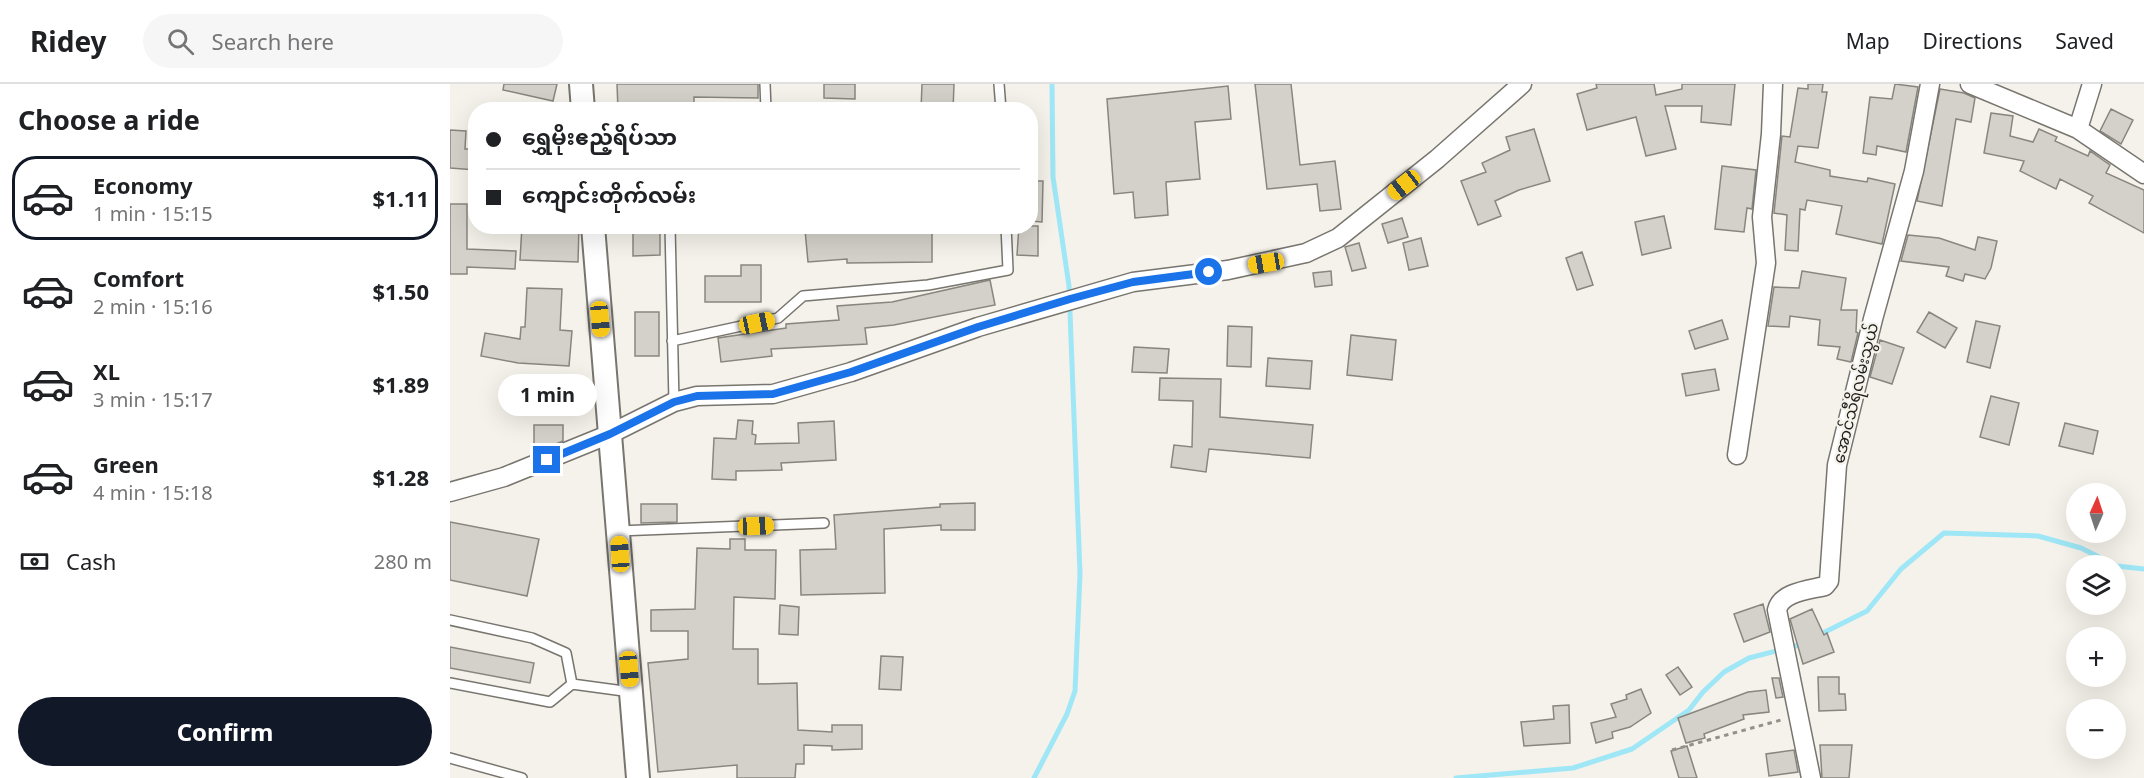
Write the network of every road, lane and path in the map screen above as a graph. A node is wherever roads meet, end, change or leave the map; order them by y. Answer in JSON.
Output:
{"nodes":[{"id":1,"x":581,"y":84,"type":"edge"},
{"id":2,"x":765,"y":84,"type":"edge"},
{"id":3,"x":999,"y":84,"type":"edge"},
{"id":4,"x":1522,"y":84,"type":"edge"},
{"id":5,"x":1773,"y":84,"type":"edge"},
{"id":6,"x":1930,"y":84,"type":"edge"},
{"id":7,"x":1970,"y":84,"type":"edge"},
{"id":8,"x":2092,"y":84,"type":"edge"},
{"id":9,"x":1510,"y":90,"type":"edge"},
{"id":10,"x":582,"y":102,"type":"edge"},
{"id":11,"x":766,"y":102,"type":"edge"},
{"id":12,"x":1000,"y":102,"type":"edge"},
{"id":13,"x":2078,"y":129,"type":"junction"},
{"id":14,"x":2144,"y":174,"type":"edge"},
{"id":15,"x":594,"y":234,"type":"edge"},
{"id":16,"x":670,"y":234,"type":"edge"},
{"id":17,"x":1006,"y":234,"type":"edge"},
{"id":18,"x":672,"y":341,"type":"junction"},
{"id":19,"x":674,"y":402,"type":"junction"},
{"id":20,"x":610,"y":434,"type":"junction"},
{"id":21,"x":1737,"y":455,"type":"dead end"},
{"id":22,"x":450,"y":492,"type":"edge"},
{"id":23,"x":824,"y":523,"type":"dead end"},
{"id":24,"x":618,"y":531,"type":"junction"},
{"id":25,"x":450,"y":620,"type":"edge"},
{"id":26,"x":450,"y":682,"type":"edge"},
{"id":27,"x":572,"y":684,"type":"junction"},
{"id":28,"x":631,"y":692,"type":"junction"},
{"id":29,"x":1798,"y":716,"type":"junction"},
{"id":30,"x":1672,"y":750,"type":"dead end"},
{"id":31,"x":450,"y":758,"type":"edge"},
{"id":32,"x":522,"y":778,"type":"edge"},
{"id":33,"x":638,"y":778,"type":"edge"},
{"id":34,"x":1811,"y":778,"type":"edge"}],
"edges":[{"from":1,"to":10,"type":"street"},
{"from":2,"to":11,"type":"lane"},
{"from":3,"to":12,"type":"lane"},
{"from":4,"to":9,"type":"street"},
{"from":5,"to":21,"type":"street"},
{"from":6,"to":29,"type":"street","name":"အောင်သီရိလမ်းသွယ်"},
{"from":7,"to":13,"type":"street"},
{"from":8,"to":13,"type":"street"},
{"from":9,"to":19,"type":"street"},
{"from":13,"to":14,"type":"street"},
{"from":15,"to":20,"type":"street"},
{"from":16,"to":18,"type":"lane"},
{"from":17,"to":18,"type":"lane"},
{"from":18,"to":19,"type":"lane"},
{"from":19,"to":20,"type":"street"},
{"from":20,"to":22,"type":"street"},
{"from":20,"to":24,"type":"street"},
{"from":23,"to":24,"type":"lane"},
{"from":24,"to":28,"type":"street"},
{"from":25,"to":27,"type":"lane"},
{"from":26,"to":27,"type":"lane"},
{"from":27,"to":28,"type":"lane"},
{"from":28,"to":33,"type":"street"},
{"from":29,"to":30,"type":"path"},
{"from":29,"to":34,"type":"street","name":"အောင်သီရိလမ်းသွယ်"},
{"from":31,"to":32,"type":"lane"}]}
